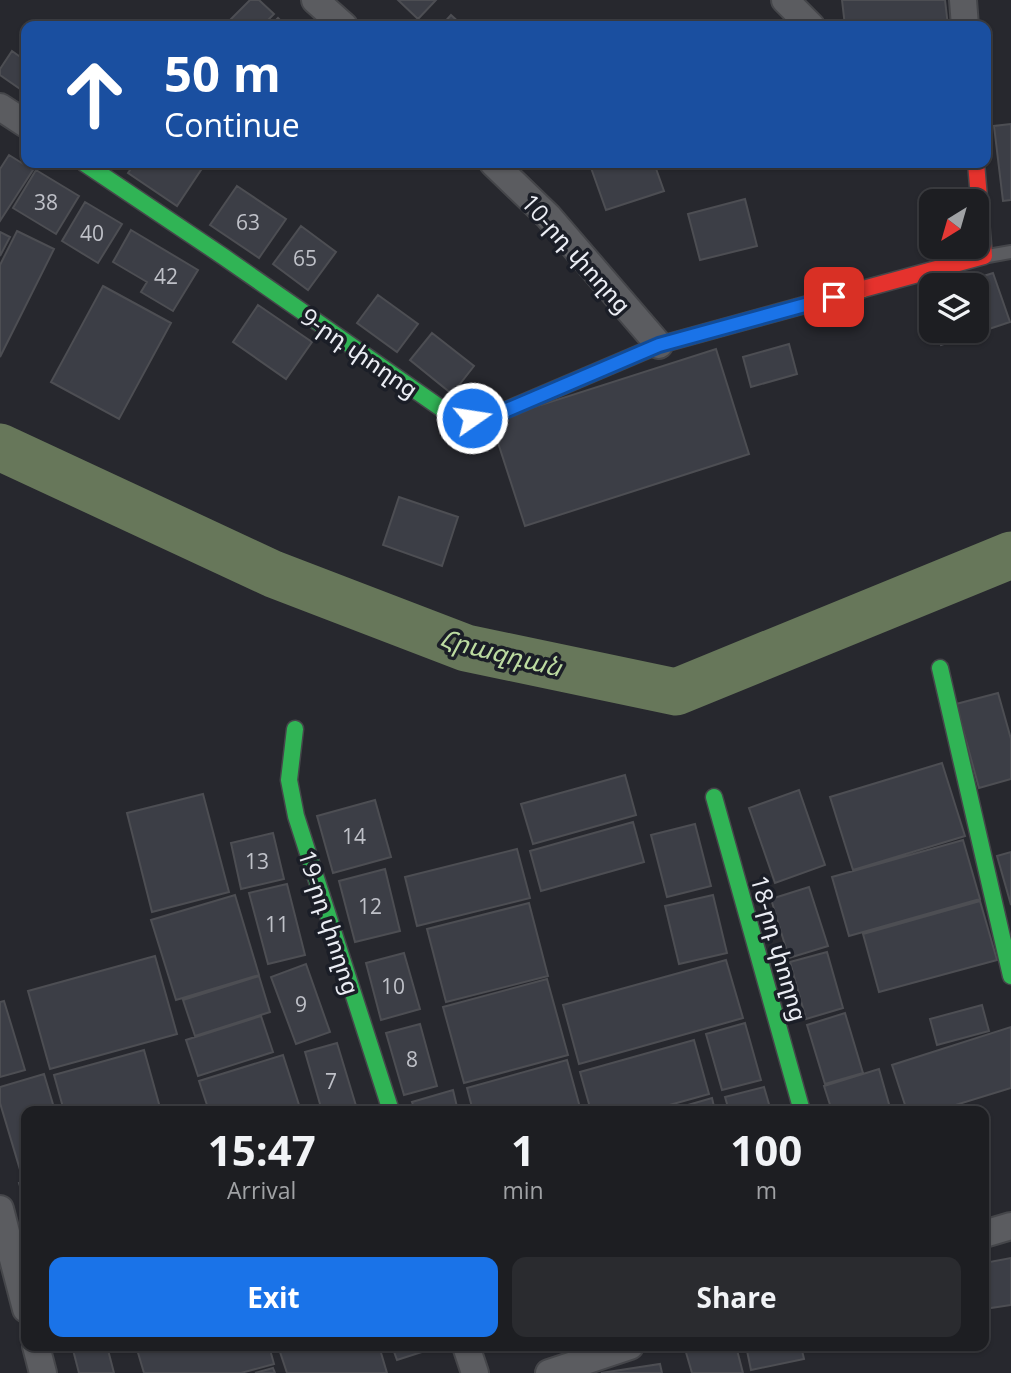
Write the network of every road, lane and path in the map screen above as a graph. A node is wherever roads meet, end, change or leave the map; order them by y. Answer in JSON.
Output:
{"nodes":[{"id":1,"x":315,"y":0,"type":"edge"},
{"id":2,"x":785,"y":0,"type":"edge"},
{"id":3,"x":963,"y":0,"type":"edge"},
{"id":4,"x":339,"y":21,"type":"edge"},
{"id":5,"x":806,"y":21,"type":"edge"},
{"id":6,"x":965,"y":21,"type":"edge"},
{"id":7,"x":0,"y":107,"type":"edge"},
{"id":8,"x":21,"y":121,"type":"edge"},
{"id":9,"x":92,"y":168,"type":"edge"},
{"id":10,"x":498,"y":168,"type":"edge"},
{"id":11,"x":976,"y":168,"type":"edge"},
{"id":12,"x":978,"y":189,"type":"edge"},
{"id":13,"x":1011,"y":252,"type":"edge"},
{"id":14,"x":989,"y":255,"type":"edge"},
{"id":15,"x":973,"y":259,"type":"edge"},
{"id":16,"x":659,"y":345,"type":"junction"},
{"id":17,"x":940,"y":668,"type":"dead end"},
{"id":18,"x":295,"y":729,"type":"dead end"},
{"id":19,"x":714,"y":797,"type":"dead end"},
{"id":20,"x":1011,"y":976,"type":"edge"},
{"id":21,"x":389,"y":1106,"type":"edge"},
{"id":22,"x":801,"y":1106,"type":"edge"},
{"id":23,"x":0,"y":1209,"type":"edge"},
{"id":24,"x":1011,"y":1226,"type":"edge"},
{"id":25,"x":989,"y":1233,"type":"edge"},
{"id":26,"x":21,"y":1291,"type":"edge"},
{"id":27,"x":37,"y":1351,"type":"edge"},
{"id":28,"x":468,"y":1351,"type":"edge"},
{"id":29,"x":615,"y":1351,"type":"edge"},
{"id":30,"x":43,"y":1373,"type":"edge"},
{"id":31,"x":475,"y":1373,"type":"edge"},
{"id":32,"x":549,"y":1373,"type":"edge"}],
"edges":[{"from":1,"to":4,"type":"street"},
{"from":2,"to":5,"type":"street"},
{"from":3,"to":6,"type":"street"},
{"from":7,"to":8,"type":"street"},
{"from":9,"to":16,"type":"street","name":"9-րդ փողոց"},
{"from":10,"to":16,"type":"street","name":"10-րդ փողոց"},
{"from":11,"to":12,"type":"street"},
{"from":13,"to":14,"type":"lane"},
{"from":15,"to":16,"type":"street","name":"9-րդ փողոց"},
{"from":17,"to":20,"type":"street"},
{"from":18,"to":21,"type":"street","name":"19-րդ փողոց"},
{"from":19,"to":22,"type":"street","name":"18-րդ փողոց"},
{"from":23,"to":26,"type":"street"},
{"from":24,"to":25,"type":"street"},
{"from":27,"to":30,"type":"street"},
{"from":28,"to":31,"type":"street"},
{"from":29,"to":32,"type":"street"}]}
